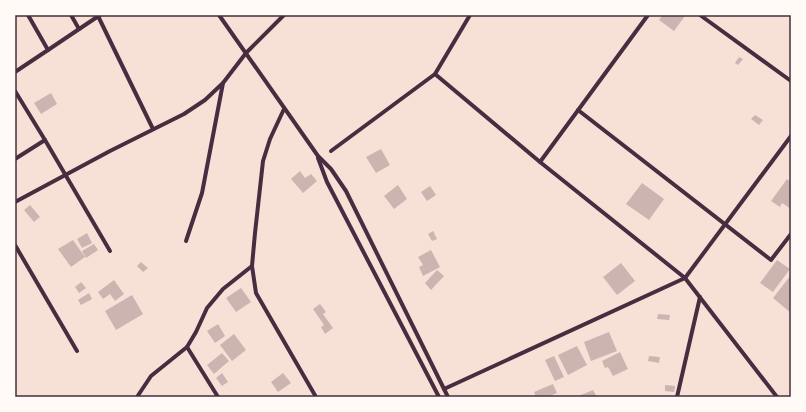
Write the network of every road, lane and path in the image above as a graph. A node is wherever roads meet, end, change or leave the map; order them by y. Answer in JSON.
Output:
{"nodes":[{"id":1,"x":28,"y":15,"type":"edge"},
{"id":2,"x":71,"y":15,"type":"edge"},
{"id":3,"x":219,"y":15,"type":"edge"},
{"id":4,"x":284,"y":15,"type":"edge"},
{"id":5,"x":470,"y":15,"type":"edge"},
{"id":6,"x":648,"y":15,"type":"edge"},
{"id":7,"x":700,"y":15,"type":"edge"},
{"id":8,"x":99,"y":16,"type":"edge"},
{"id":9,"x":79,"y":29,"type":"junction"},
{"id":10,"x":48,"y":50,"type":"junction"},
{"id":11,"x":246,"y":53,"type":"junction"},
{"id":12,"x":15,"y":72,"type":"edge"},
{"id":13,"x":435,"y":74,"type":"junction"},
{"id":14,"x":791,"y":81,"type":"edge"},
{"id":15,"x":223,"y":83,"type":"junction"},
{"id":16,"x":15,"y":91,"type":"edge"},
{"id":17,"x":284,"y":108,"type":"junction"},
{"id":18,"x":578,"y":110,"type":"junction"},
{"id":19,"x":153,"y":129,"type":"junction"},
{"id":20,"x":791,"y":136,"type":"edge"},
{"id":21,"x":45,"y":140,"type":"junction"},
{"id":22,"x":786,"y":142,"type":"junction"},
{"id":23,"x":791,"y":145,"type":"edge"},
{"id":24,"x":331,"y":151,"type":"dead end"},
{"id":25,"x":318,"y":156,"type":"junction"},
{"id":26,"x":15,"y":159,"type":"edge"},
{"id":27,"x":540,"y":162,"type":"junction"},
{"id":28,"x":65,"y":175,"type":"junction"},
{"id":29,"x":15,"y":202,"type":"edge"},
{"id":30,"x":725,"y":224,"type":"junction"},
{"id":31,"x":791,"y":234,"type":"edge"},
{"id":32,"x":186,"y":241,"type":"dead end"},
{"id":33,"x":15,"y":245,"type":"edge"},
{"id":34,"x":110,"y":251,"type":"dead end"},
{"id":35,"x":252,"y":266,"type":"junction"},
{"id":36,"x":685,"y":278,"type":"junction"},
{"id":37,"x":700,"y":298,"type":"junction"},
{"id":38,"x":187,"y":347,"type":"junction"},
{"id":39,"x":77,"y":351,"type":"dead end"},
{"id":40,"x":444,"y":389,"type":"junction"},
{"id":41,"x":137,"y":397,"type":"edge"},
{"id":42,"x":218,"y":397,"type":"edge"},
{"id":43,"x":316,"y":397,"type":"edge"},
{"id":44,"x":439,"y":397,"type":"edge"},
{"id":45,"x":448,"y":397,"type":"edge"},
{"id":46,"x":677,"y":397,"type":"edge"},
{"id":47,"x":777,"y":397,"type":"edge"}],
"edges":[{"from":1,"to":10,"type":"street"},
{"from":2,"to":9,"type":"street"},
{"from":3,"to":11,"type":"street"},
{"from":4,"to":11,"type":"street"},
{"from":5,"to":13,"type":"street"},
{"from":6,"to":18,"type":"street"},
{"from":7,"to":14,"type":"street"},
{"from":8,"to":9,"type":"street"},
{"from":8,"to":19,"type":"street"},
{"from":9,"to":10,"type":"street"},
{"from":10,"to":12,"type":"street"},
{"from":11,"to":15,"type":"street"},
{"from":11,"to":17,"type":"street"},
{"from":13,"to":24,"type":"street"},
{"from":13,"to":27,"type":"street"},
{"from":15,"to":19,"type":"street"},
{"from":15,"to":32,"type":"street"},
{"from":16,"to":21,"type":"street"},
{"from":17,"to":25,"type":"street"},
{"from":17,"to":35,"type":"street"},
{"from":18,"to":27,"type":"street"},
{"from":18,"to":30,"type":"street"},
{"from":19,"to":28,"type":"street"},
{"from":20,"to":22,"type":"street"},
{"from":21,"to":26,"type":"street"},
{"from":21,"to":28,"type":"street"},
{"from":22,"to":23,"type":"street"},
{"from":22,"to":30,"type":"street"},
{"from":25,"to":40,"type":"street"},
{"from":25,"to":44,"type":"street"},
{"from":27,"to":36,"type":"street"},
{"from":28,"to":29,"type":"street"},
{"from":28,"to":34,"type":"street"},
{"from":30,"to":31,"type":"street"},
{"from":30,"to":36,"type":"street"},
{"from":33,"to":39,"type":"street"},
{"from":35,"to":38,"type":"street"},
{"from":35,"to":43,"type":"street"},
{"from":36,"to":37,"type":"street"},
{"from":36,"to":40,"type":"street"},
{"from":37,"to":46,"type":"street"},
{"from":37,"to":47,"type":"street"},
{"from":38,"to":41,"type":"street"},
{"from":38,"to":42,"type":"street"},
{"from":40,"to":45,"type":"street"}]}
